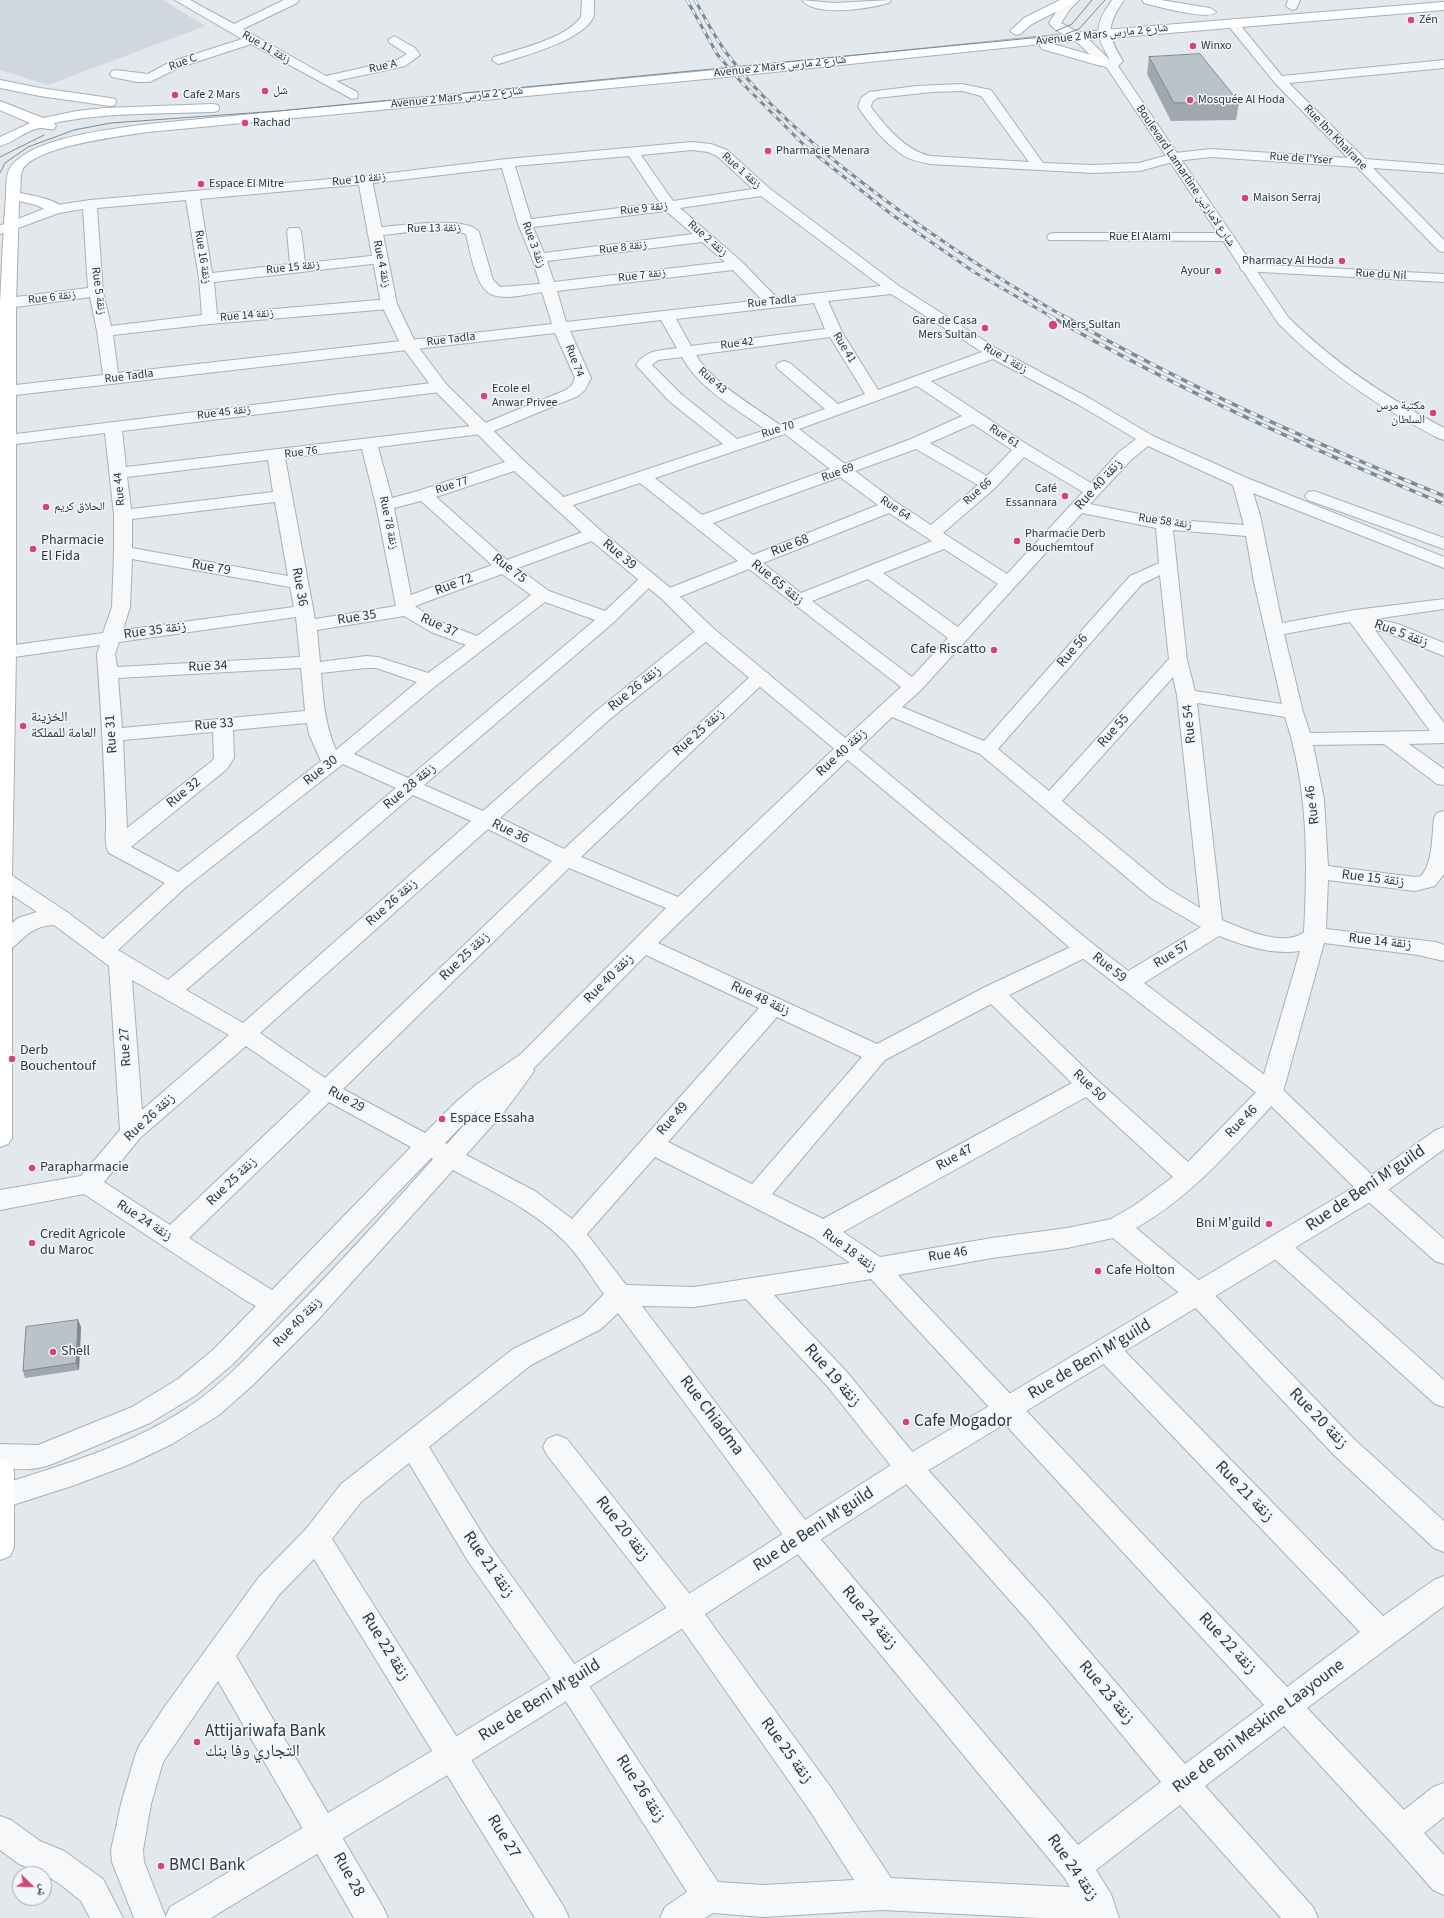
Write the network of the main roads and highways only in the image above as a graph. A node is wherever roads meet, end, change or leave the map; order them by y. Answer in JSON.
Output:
{"nodes":[{"id":1,"x":1070,"y":0,"type":"edge"},
{"id":2,"x":1148,"y":0,"type":"edge"},
{"id":3,"x":1293,"y":3,"type":"edge"},
{"id":4,"x":1306,"y":4,"type":"dead end"},
{"id":5,"x":1444,"y":6,"type":"edge"},
{"id":6,"x":1277,"y":7,"type":"dead end"},
{"id":7,"x":1225,"y":10,"type":"dead end"},
{"id":8,"x":1210,"y":12,"type":"junction"},
{"id":9,"x":1165,"y":16,"type":"dead end"},
{"id":10,"x":1119,"y":20,"type":"dead end"},
{"id":11,"x":1091,"y":23,"type":"dead end"},
{"id":12,"x":1058,"y":27,"type":"road end"},
{"id":13,"x":961,"y":36,"type":"dead end"},
{"id":14,"x":1019,"y":37,"type":"junction"},
{"id":15,"x":1106,"y":64,"type":"road end"},
{"id":16,"x":0,"y":84,"type":"edge"},
{"id":17,"x":0,"y":87,"type":"edge"},
{"id":18,"x":368,"y":93,"type":"dead end"},
{"id":19,"x":332,"y":97,"type":"dead end"},
{"id":20,"x":0,"y":105,"type":"edge"},
{"id":21,"x":228,"y":106,"type":"dead end"},
{"id":22,"x":177,"y":109,"type":"junction"},
{"id":23,"x":66,"y":116,"type":"junction"},
{"id":24,"x":41,"y":123,"type":"junction"},
{"id":25,"x":73,"y":136,"type":"junction"},
{"id":26,"x":0,"y":142,"type":"edge"},
{"id":27,"x":12,"y":195,"type":"junction"},
{"id":28,"x":56,"y":209,"type":"road end"},
{"id":29,"x":5,"y":229,"type":"edge"},
{"id":30,"x":1,"y":878,"type":"edge"},
{"id":31,"x":1,"y":946,"type":"edge"},
{"id":32,"x":0,"y":1138,"type":"edge"},
{"id":33,"x":0,"y":1471,"type":"edge"},
{"id":34,"x":0,"y":1547,"type":"edge"}],
"edges":[{"from":1,"to":14,"type":"main road"},
{"from":2,"to":8,"type":"main road"},
{"from":3,"to":4,"type":"main road"},
{"from":3,"to":6,"type":"main road"},
{"from":5,"to":14,"type":"main road","name":"Avenue 2 Mars شارع 2 مارس"},
{"from":7,"to":8,"type":"main road","name":"Avenue 2 Mars شارع 2 مارس"},
{"from":8,"to":9,"type":"main road","name":"Avenue 2 Mars شارع 2 مارس"},
{"from":10,"to":11,"type":"main road","name":"Avenue 2 Mars شارع 2 مارس"},
{"from":12,"to":14,"type":"main road","name":"Avenue 2 Mars شارع 2 مارس"},
{"from":13,"to":14,"type":"main road","name":"Avenue 2 Mars شارع 2 مارس"},
{"from":14,"to":15,"type":"main road"},
{"from":14,"to":25,"type":"main road","name":"Avenue 2 Mars شارع 2 مارس"},
{"from":16,"to":22,"type":"main road"},
{"from":17,"to":23,"type":"main road"},
{"from":18,"to":19,"type":"main road"},
{"from":20,"to":24,"type":"main road"},
{"from":21,"to":22,"type":"main road"},
{"from":22,"to":23,"type":"main road"},
{"from":23,"to":24,"type":"main road"},
{"from":23,"to":25,"type":"main road"},
{"from":24,"to":25,"type":"main road"},
{"from":24,"to":26,"type":"main road"},
{"from":25,"to":27,"type":"main road"},
{"from":27,"to":28,"type":"main road"},
{"from":27,"to":29,"type":"main road"},
{"from":29,"to":30,"type":"main road"},
{"from":30,"to":31,"type":"main road"},
{"from":31,"to":32,"type":"main road"},
{"from":33,"to":34,"type":"main road"}]}
